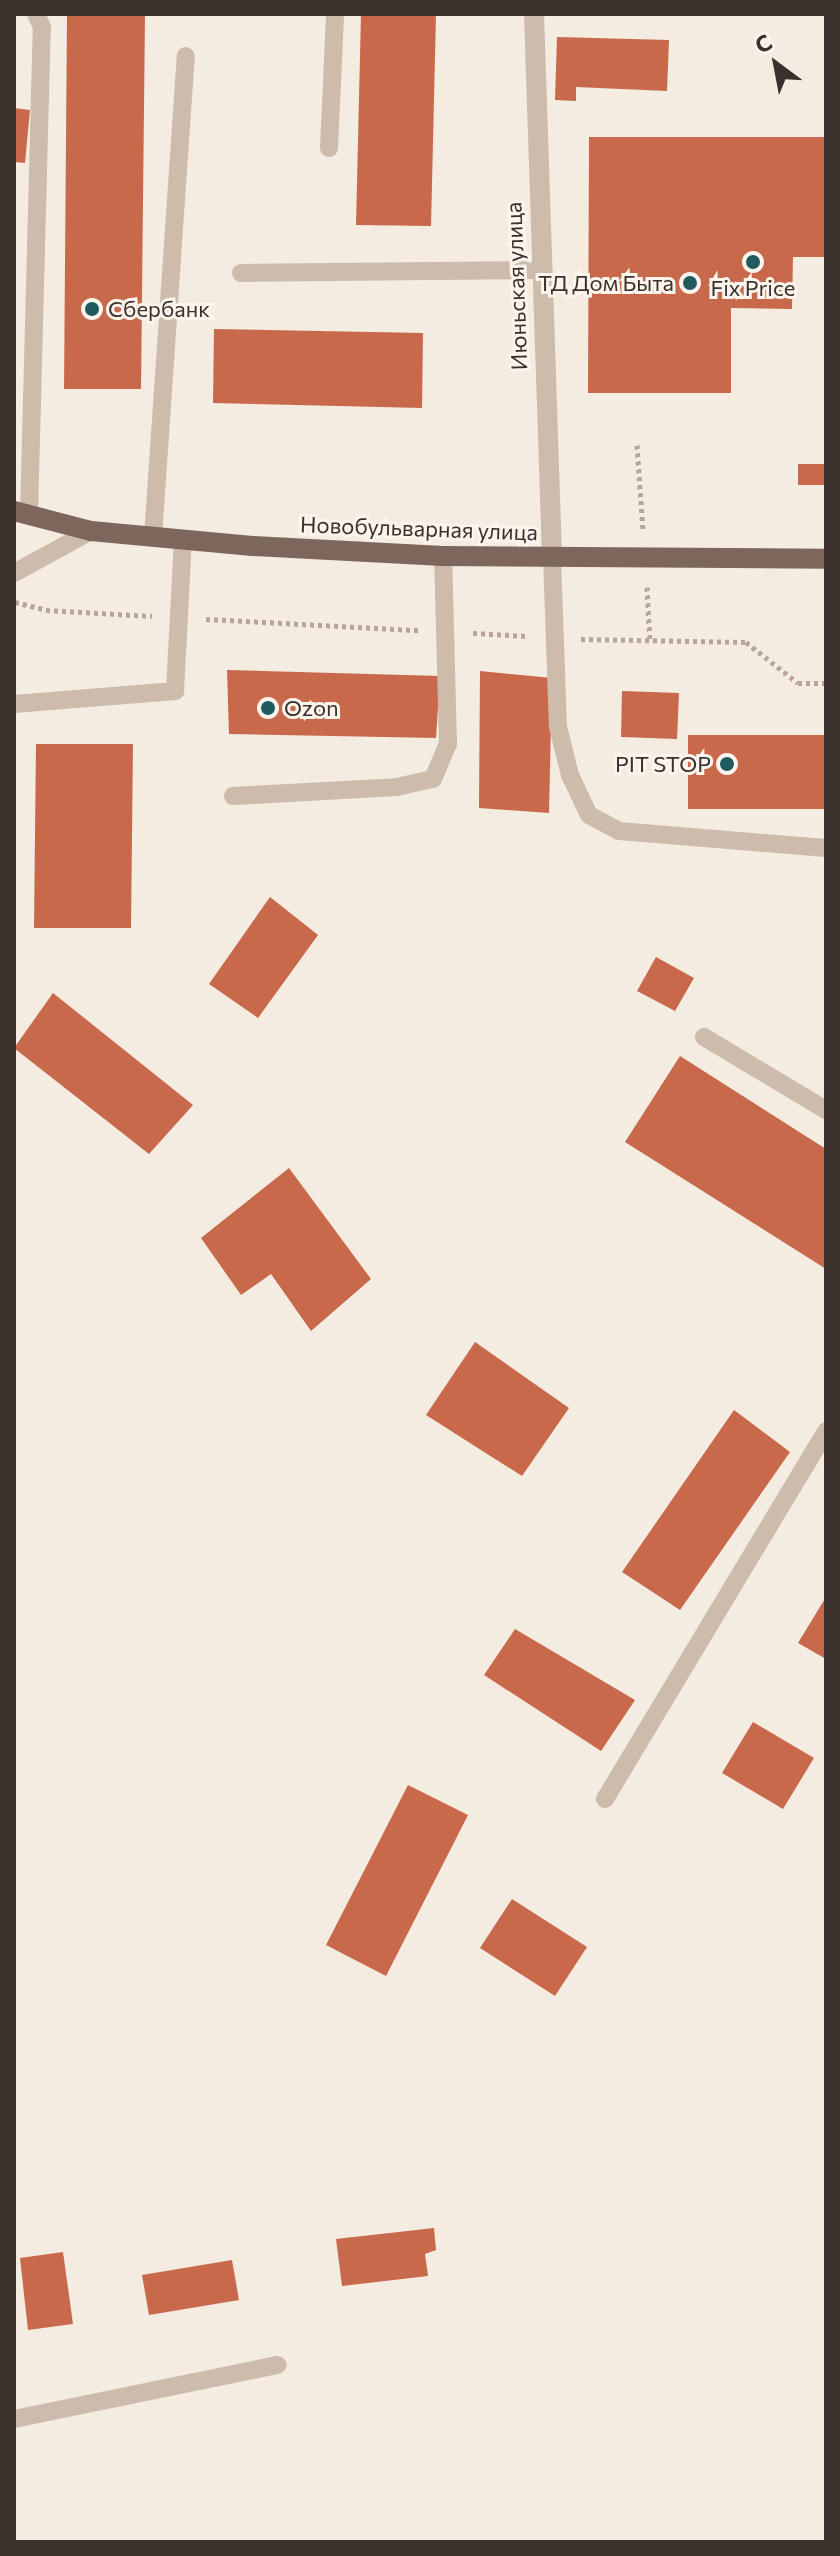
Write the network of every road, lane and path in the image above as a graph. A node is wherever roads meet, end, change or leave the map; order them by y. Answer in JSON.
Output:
{"nodes":[{"id":1,"x":36,"y":14,"type":"edge"},
{"id":2,"x":335,"y":14,"type":"edge"},
{"id":3,"x":534,"y":14,"type":"edge"},
{"id":4,"x":186,"y":56,"type":"dead end"},
{"id":5,"x":329,"y":148,"type":"dead end"},
{"id":6,"x":539,"y":270,"type":"junction"},
{"id":7,"x":241,"y":273,"type":"dead end"},
{"id":8,"x":22,"y":513,"type":"edge"},
{"id":9,"x":91,"y":531,"type":"junction"},
{"id":10,"x":153,"y":537,"type":"junction"},
{"id":11,"x":183,"y":539,"type":"junction"},
{"id":12,"x":443,"y":556,"type":"junction"},
{"id":13,"x":552,"y":557,"type":"junction"},
{"id":14,"x":826,"y":559,"type":"edge"},
{"id":15,"x":14,"y":573,"type":"edge"},
{"id":16,"x":14,"y":602,"type":"edge"},
{"id":17,"x":179,"y":617,"type":"junction"},
{"id":18,"x":449,"y":631,"type":"junction"},
{"id":19,"x":557,"y":637,"type":"junction"},
{"id":20,"x":826,"y":683,"type":"edge"},
{"id":21,"x":14,"y":704,"type":"edge"},
{"id":22,"x":233,"y":796,"type":"dead end"},
{"id":23,"x":826,"y":848,"type":"edge"},
{"id":24,"x":704,"y":1037,"type":"dead end"},
{"id":25,"x":826,"y":1110,"type":"edge"},
{"id":26,"x":826,"y":1431,"type":"edge"},
{"id":27,"x":605,"y":1799,"type":"dead end"},
{"id":28,"x":278,"y":2365,"type":"dead end"},
{"id":29,"x":14,"y":2419,"type":"edge"}],
"edges":[{"from":1,"to":8,"type":"lane"},
{"from":2,"to":5,"type":"lane"},
{"from":3,"to":6,"type":"street","name":"Июньская улица"},
{"from":4,"to":10,"type":"lane"},
{"from":6,"to":7,"type":"lane"},
{"from":6,"to":13,"type":"street","name":"Июньская улица"},
{"from":8,"to":9,"type":"main road","name":"Новобульварная улица"},
{"from":9,"to":10,"type":"main road","name":"Новобульварная улица"},
{"from":9,"to":15,"type":"lane"},
{"from":10,"to":11,"type":"main road","name":"Новобульварная улица"},
{"from":11,"to":12,"type":"main road","name":"Новобульварная улица"},
{"from":11,"to":17,"type":"lane"},
{"from":12,"to":13,"type":"main road","name":"Новобульварная улица"},
{"from":12,"to":18,"type":"lane"},
{"from":13,"to":14,"type":"main road","name":"Новобульварная улица"},
{"from":13,"to":19,"type":"lane"},
{"from":16,"to":17,"type":"path"},
{"from":17,"to":18,"type":"path"},
{"from":17,"to":21,"type":"lane"},
{"from":18,"to":19,"type":"path"},
{"from":18,"to":22,"type":"lane"},
{"from":19,"to":20,"type":"path"},
{"from":19,"to":23,"type":"lane"},
{"from":24,"to":25,"type":"lane"},
{"from":26,"to":27,"type":"lane"},
{"from":28,"to":29,"type":"lane"}]}
